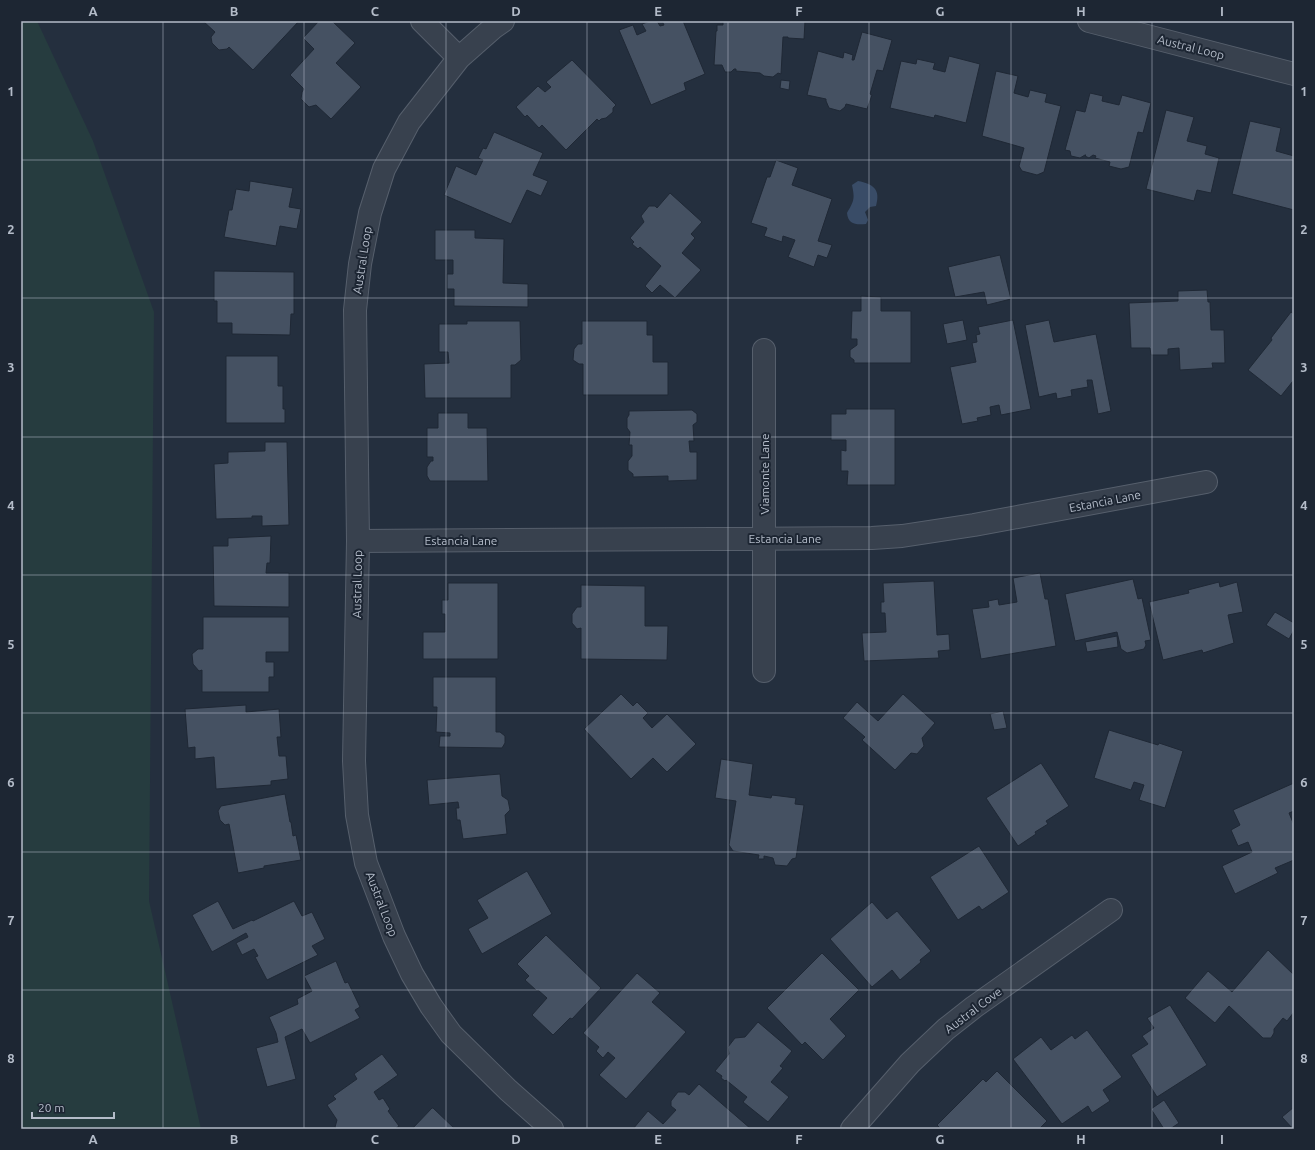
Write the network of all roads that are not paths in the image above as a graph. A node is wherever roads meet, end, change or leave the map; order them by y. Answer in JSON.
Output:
{"nodes":[{"id":1,"x":422,"y":21,"type":"edge"},
{"id":2,"x":503,"y":21,"type":"edge"},
{"id":3,"x":1089,"y":21,"type":"edge"},
{"id":4,"x":459,"y":58,"type":"junction"},
{"id":5,"x":1294,"y":74,"type":"edge"},
{"id":6,"x":764,"y":350,"type":"dead end"},
{"id":7,"x":1206,"y":482,"type":"dead end"},
{"id":8,"x":764,"y":538,"type":"junction"},
{"id":9,"x":358,"y":541,"type":"junction"},
{"id":10,"x":764,"y":671,"type":"dead end"},
{"id":11,"x":1111,"y":910,"type":"dead end"},
{"id":12,"x":552,"y":1129,"type":"edge"},
{"id":13,"x":852,"y":1129,"type":"edge"}],
"edges":[{"from":1,"to":4,"type":"street"},
{"from":2,"to":4,"type":"street","name":"Austral Loop"},
{"from":3,"to":5,"type":"street","name":"Austral Loop"},
{"from":4,"to":9,"type":"street","name":"Austral Loop"},
{"from":6,"to":8,"type":"street","name":"Viamonte Lane"},
{"from":7,"to":8,"type":"street","name":"Estancia Lane"},
{"from":8,"to":9,"type":"street","name":"Estancia Lane"},
{"from":8,"to":10,"type":"street","name":"Viamonte Lane"},
{"from":9,"to":12,"type":"street","name":"Austral Loop"},
{"from":11,"to":13,"type":"street","name":"Austral Cove"}]}
